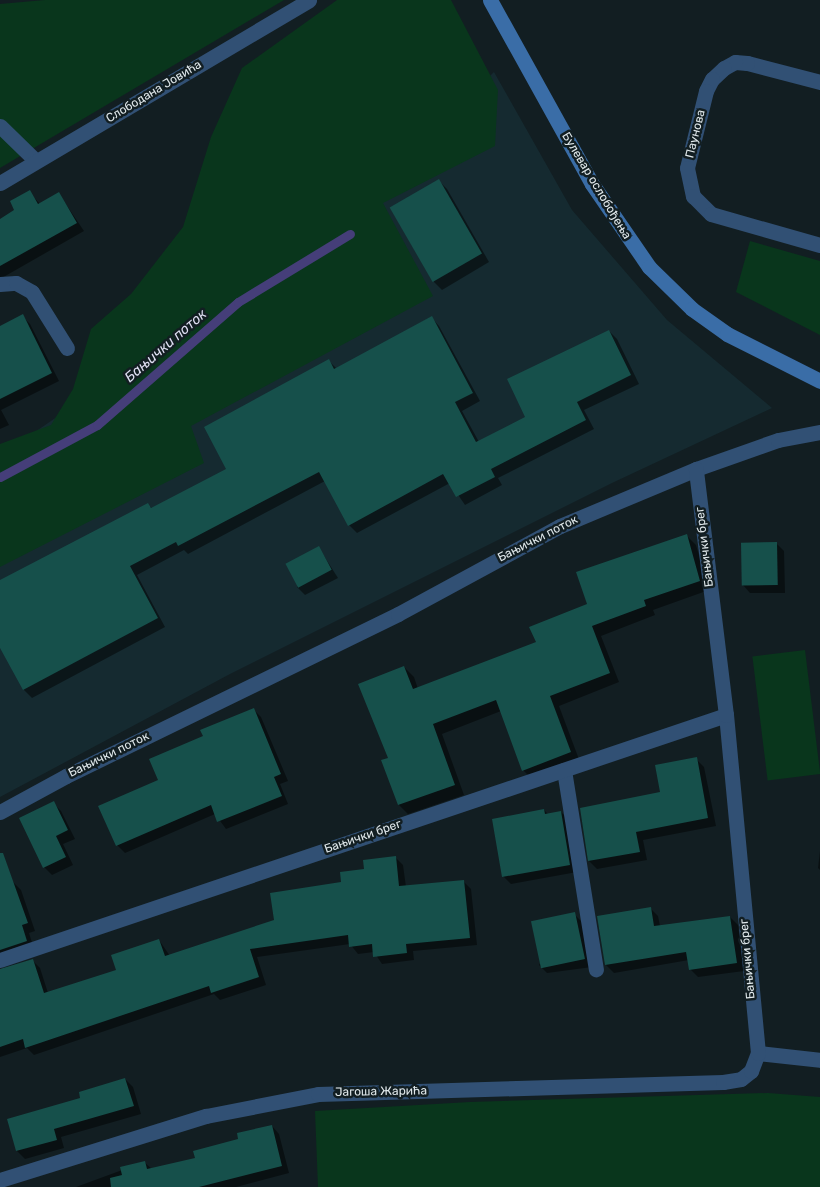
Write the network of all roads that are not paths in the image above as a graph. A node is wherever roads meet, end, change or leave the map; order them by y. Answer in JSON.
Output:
{"nodes":[{"id":1,"x":309,"y":0,"type":"edge"},
{"id":2,"x":490,"y":0,"type":"edge"},
{"id":3,"x":820,"y":82,"type":"edge"},
{"id":4,"x":0,"y":126,"type":"edge"},
{"id":5,"x":36,"y":161,"type":"junction"},
{"id":6,"x":0,"y":183,"type":"edge"},
{"id":7,"x":820,"y":245,"type":"edge"},
{"id":8,"x":0,"y":284,"type":"edge"},
{"id":9,"x":68,"y":348,"type":"dead end"},
{"id":10,"x":820,"y":382,"type":"edge"},
{"id":11,"x":820,"y":432,"type":"edge"},
{"id":12,"x":696,"y":468,"type":"junction"},
{"id":13,"x":726,"y":714,"type":"junction"},
{"id":14,"x":564,"y":770,"type":"junction"},
{"id":15,"x":0,"y":812,"type":"edge"},
{"id":16,"x":0,"y":960,"type":"edge"},
{"id":17,"x":596,"y":969,"type":"dead end"},
{"id":18,"x":758,"y":1053,"type":"junction"},
{"id":19,"x":820,"y":1060,"type":"edge"},
{"id":20,"x":0,"y":1180,"type":"edge"}],
"edges":[{"from":1,"to":5,"type":"street","name":"Слободана Јовића"},
{"from":2,"to":10,"type":"main road","name":"Булевар ослобођења"},
{"from":3,"to":7,"type":"street","name":"Паунова"},
{"from":4,"to":5,"type":"street"},
{"from":5,"to":6,"type":"street","name":"Слободана Јовића"},
{"from":8,"to":9,"type":"street"},
{"from":11,"to":12,"type":"street","name":"Бањички поток"},
{"from":12,"to":13,"type":"street","name":"Бањички брег"},
{"from":12,"to":15,"type":"street","name":"Бањички поток"},
{"from":13,"to":14,"type":"street","name":"Бањички брег"},
{"from":13,"to":18,"type":"street","name":"Бањички брег"},
{"from":14,"to":16,"type":"street","name":"Бањички брег"},
{"from":14,"to":17,"type":"street"},
{"from":18,"to":19,"type":"street"},
{"from":18,"to":20,"type":"street","name":"Јагоша Жарића"}]}
